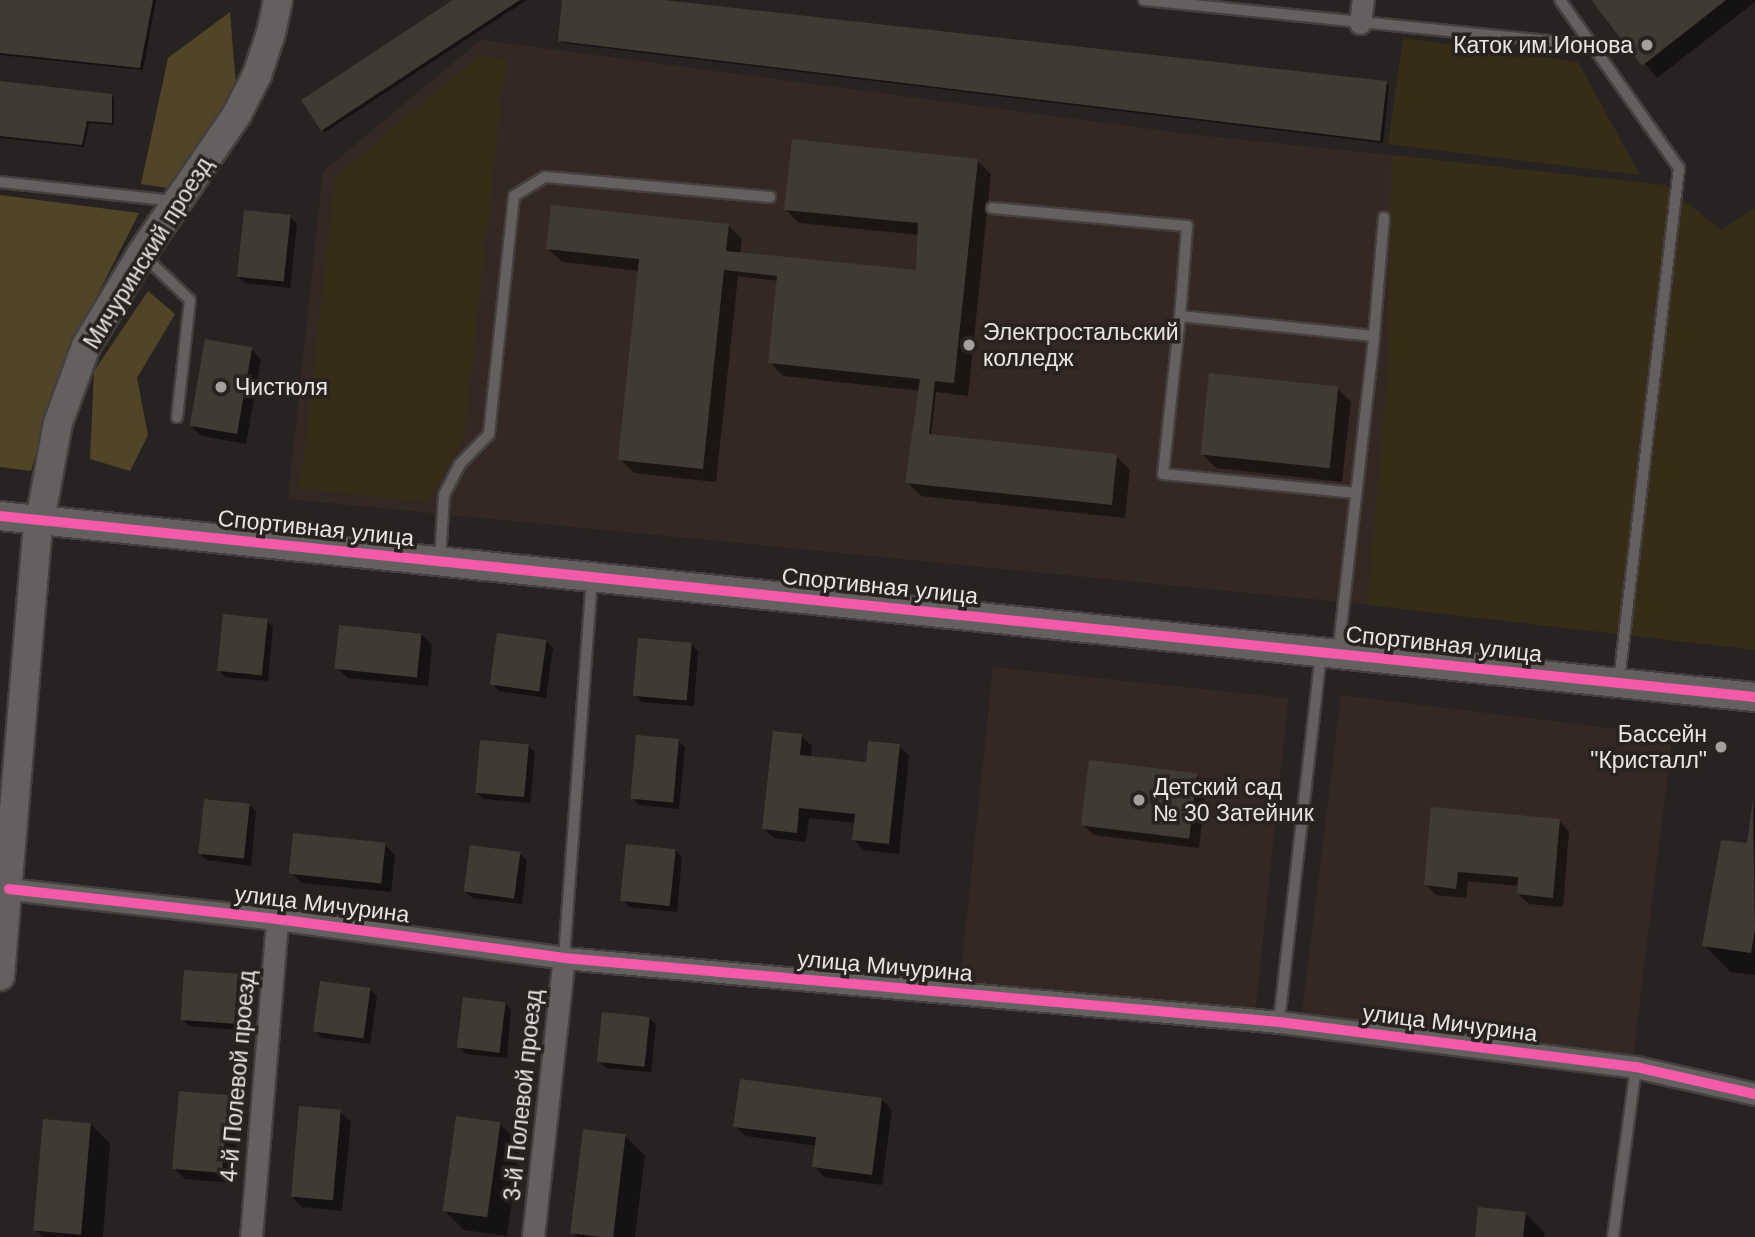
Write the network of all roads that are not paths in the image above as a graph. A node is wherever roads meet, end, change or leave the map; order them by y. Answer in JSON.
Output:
{"nodes":[{"id":1,"x":278,"y":0,"type":"edge"},
{"id":2,"x":1144,"y":0,"type":"edge"},
{"id":3,"x":1363,"y":0,"type":"edge"},
{"id":4,"x":1560,"y":0,"type":"edge"},
{"id":5,"x":1360,"y":23,"type":"junction"},
{"id":6,"x":1595,"y":46,"type":"junction"},
{"id":7,"x":0,"y":182,"type":"edge"},
{"id":8,"x":770,"y":197,"type":"dead end"},
{"id":9,"x":180,"y":202,"type":"junction"},
{"id":10,"x":992,"y":208,"type":"dead end"},
{"id":11,"x":1384,"y":217,"type":"dead end"},
{"id":12,"x":142,"y":253,"type":"junction"},
{"id":13,"x":1180,"y":316,"type":"junction"},
{"id":14,"x":1374,"y":335,"type":"junction"},
{"id":15,"x":177,"y":417,"type":"dead end"},
{"id":16,"x":1356,"y":493,"type":"junction"},
{"id":17,"x":0,"y":516,"type":"edge"},
{"id":18,"x":39,"y":521,"type":"junction"},
{"id":19,"x":440,"y":562,"type":"junction"},
{"id":20,"x":592,"y":577,"type":"junction"},
{"id":21,"x":1330,"y":653,"type":"junction"},
{"id":22,"x":1618,"y":683,"type":"junction"},
{"id":23,"x":1755,"y":697,"type":"edge"},
{"id":24,"x":9,"y":889,"type":"junction"},
{"id":25,"x":277,"y":919,"type":"junction"},
{"id":26,"x":564,"y":958,"type":"junction"},
{"id":27,"x":0,"y":967,"type":"edge"},
{"id":28,"x":0,"y":975,"type":"edge"},
{"id":29,"x":1279,"y":1022,"type":"junction"},
{"id":30,"x":1636,"y":1067,"type":"junction"},
{"id":31,"x":1755,"y":1094,"type":"edge"},
{"id":32,"x":251,"y":1237,"type":"edge"},
{"id":33,"x":534,"y":1237,"type":"edge"},
{"id":34,"x":1613,"y":1237,"type":"edge"}],
"edges":[{"from":1,"to":9,"type":"street","name":"Мичуринский проезд"},
{"from":2,"to":5,"type":"lane"},
{"from":3,"to":5,"type":"street"},
{"from":4,"to":6,"type":"lane"},
{"from":5,"to":6,"type":"lane"},
{"from":6,"to":22,"type":"lane"},
{"from":7,"to":9,"type":"lane"},
{"from":8,"to":19,"type":"lane"},
{"from":9,"to":12,"type":"street","name":"Мичуринский проезд"},
{"from":10,"to":13,"type":"lane"},
{"from":11,"to":14,"type":"lane"},
{"from":12,"to":15,"type":"lane"},
{"from":12,"to":18,"type":"street","name":"Мичуринский проезд"},
{"from":13,"to":14,"type":"lane"},
{"from":13,"to":16,"type":"lane"},
{"from":14,"to":16,"type":"lane"},
{"from":16,"to":21,"type":"lane"},
{"from":17,"to":18,"type":"street","name":"Спортивная улица"},
{"from":18,"to":19,"type":"street","name":"Спортивная улица"},
{"from":18,"to":24,"type":"street","name":"Мичуринский проезд"},
{"from":19,"to":20,"type":"street","name":"Спортивная улица"},
{"from":20,"to":21,"type":"street","name":"Спортивная улица"},
{"from":20,"to":26,"type":"lane"},
{"from":21,"to":22,"type":"street","name":"Спортивная улица"},
{"from":21,"to":29,"type":"lane"},
{"from":22,"to":23,"type":"street","name":"Спортивная улица"},
{"from":24,"to":25,"type":"street","name":"улица Мичурина"},
{"from":24,"to":27,"type":"street","name":"Мичуринский проезд"},
{"from":25,"to":26,"type":"street","name":"улица Мичурина"},
{"from":25,"to":32,"type":"street","name":"4-й Полевой проезд"},
{"from":26,"to":29,"type":"street","name":"улица Мичурина"},
{"from":26,"to":33,"type":"street","name":"3-й Полевой проезд"},
{"from":27,"to":28,"type":"street","name":"Мичуринский проезд"},
{"from":29,"to":30,"type":"street","name":"улица Мичурина"},
{"from":30,"to":31,"type":"street","name":"улица Мичурина"},
{"from":30,"to":34,"type":"lane"}]}
